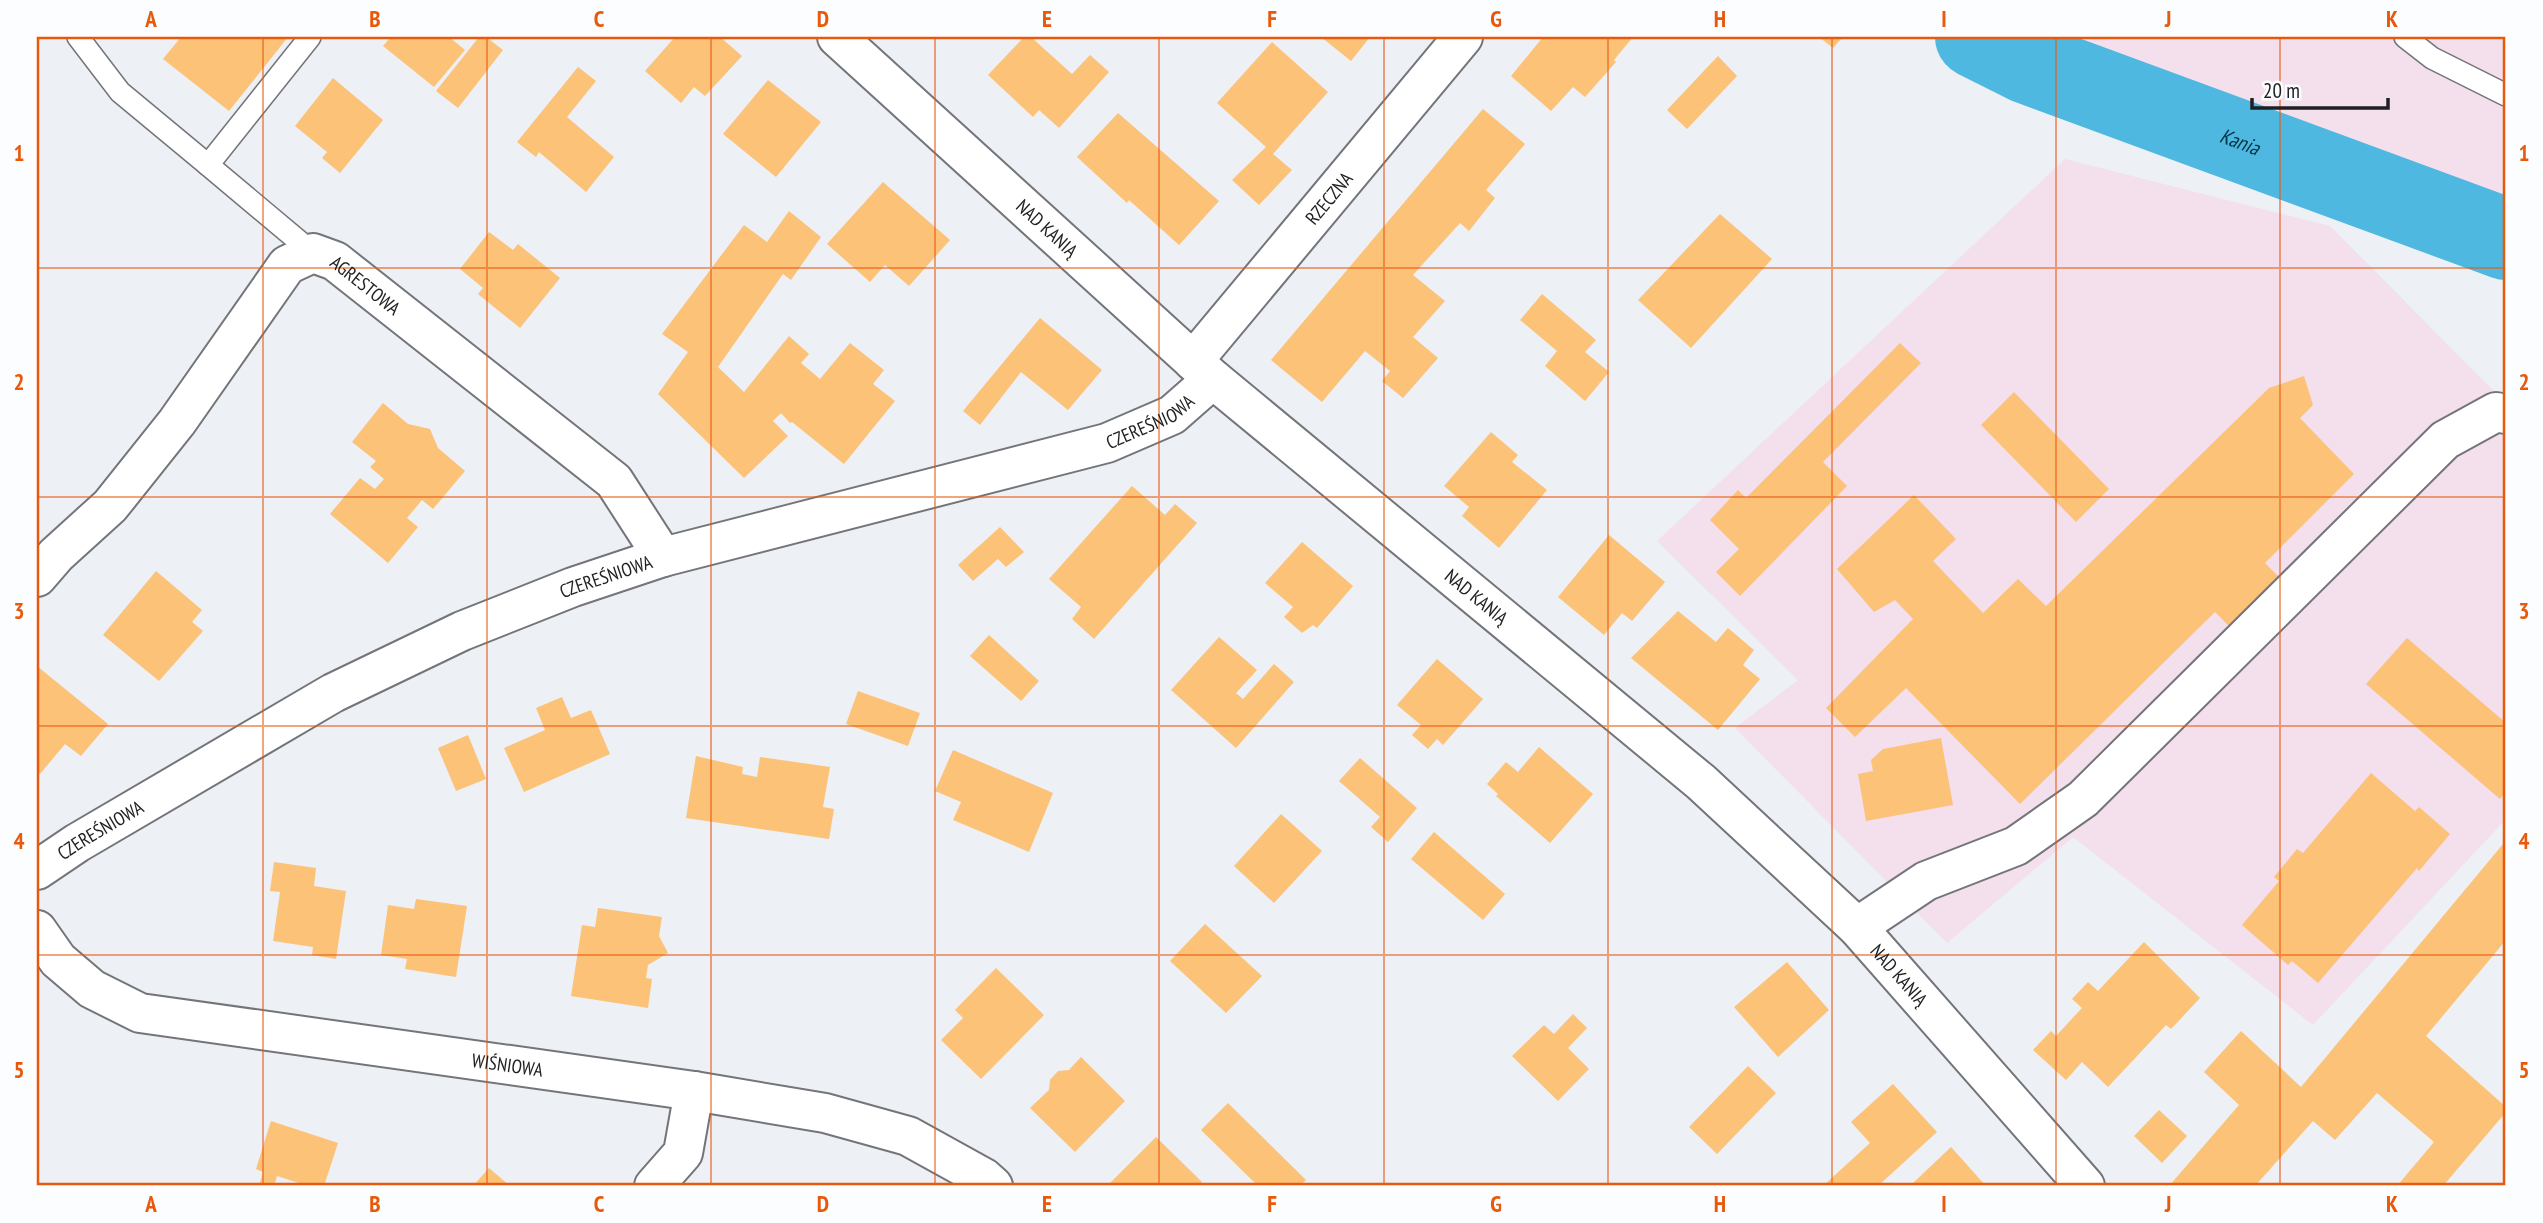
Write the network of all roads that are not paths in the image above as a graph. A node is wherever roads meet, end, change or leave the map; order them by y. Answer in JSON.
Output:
{"nodes":[{"id":1,"x":78,"y":37,"type":"edge"},
{"id":2,"x":310,"y":37,"type":"edge"},
{"id":3,"x":837,"y":37,"type":"edge"},
{"id":4,"x":1463,"y":37,"type":"edge"},
{"id":5,"x":2405,"y":37,"type":"edge"},
{"id":6,"x":2506,"y":96,"type":"edge"},
{"id":7,"x":208,"y":165,"type":"junction"},
{"id":8,"x":313,"y":253,"type":"junction"},
{"id":9,"x":1203,"y":370,"type":"junction"},
{"id":10,"x":2501,"y":413,"type":"edge"},
{"id":11,"x":663,"y":557,"type":"junction"},
{"id":12,"x":37,"y":577,"type":"edge"},
{"id":13,"x":37,"y":870,"type":"edge"},
{"id":14,"x":1857,"y":927,"type":"junction"},
{"id":15,"x":37,"y":930,"type":"edge"},
{"id":16,"x":694,"y":1091,"type":"junction"},
{"id":17,"x":654,"y":1186,"type":"edge"},
{"id":18,"x":993,"y":1186,"type":"edge"},
{"id":19,"x":2085,"y":1186,"type":"edge"}],
"edges":[{"from":1,"to":7,"type":"lane"},
{"from":2,"to":7,"type":"lane"},
{"from":3,"to":9,"type":"street","name":"NAD KANIĄ"},
{"from":4,"to":9,"type":"street","name":"RZECZNA"},
{"from":5,"to":6,"type":"lane"},
{"from":7,"to":8,"type":"lane"},
{"from":8,"to":11,"type":"street","name":"AGRESTOWA"},
{"from":8,"to":12,"type":"street","name":"AGRESTOWA"},
{"from":9,"to":11,"type":"street","name":"CZEREŚNIOWA"},
{"from":9,"to":14,"type":"street","name":"NAD KANIĄ"},
{"from":10,"to":14,"type":"street"},
{"from":11,"to":13,"type":"street","name":"CZEREŚNIOWA"},
{"from":14,"to":19,"type":"street","name":"NAD KANIĄ"},
{"from":15,"to":16,"type":"street","name":"WIŚNIOWA"},
{"from":16,"to":17,"type":"street"},
{"from":16,"to":18,"type":"street","name":"WIŚNIOWA"}]}
